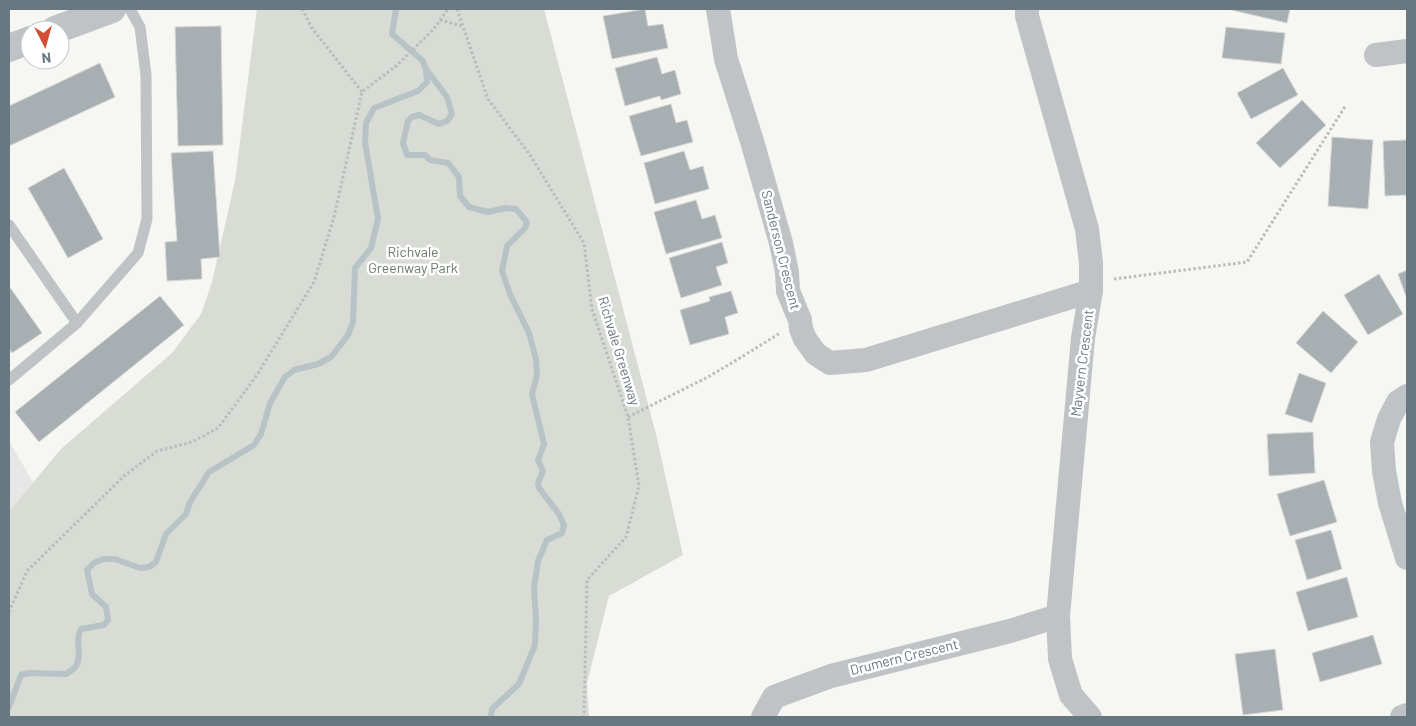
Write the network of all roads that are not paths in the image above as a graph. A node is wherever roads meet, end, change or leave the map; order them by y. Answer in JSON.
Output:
{"nodes":[{"id":1,"x":112,"y":9,"type":"edge"},
{"id":2,"x":130,"y":9,"type":"edge"},
{"id":3,"x":718,"y":9,"type":"edge"},
{"id":4,"x":1027,"y":9,"type":"edge"},
{"id":5,"x":70,"y":25,"type":"edge"},
{"id":6,"x":1407,"y":52,"type":"edge"},
{"id":7,"x":1376,"y":55,"type":"dead end"},
{"id":8,"x":9,"y":225,"type":"edge"},
{"id":9,"x":1091,"y":290,"type":"junction"},
{"id":10,"x":77,"y":323,"type":"junction"},
{"id":11,"x":9,"y":380,"type":"edge"},
{"id":12,"x":1407,"y":396,"type":"edge"},
{"id":13,"x":1407,"y":558,"type":"edge"},
{"id":14,"x":1058,"y":616,"type":"junction"},
{"id":15,"x":1407,"y":715,"type":"edge"},
{"id":16,"x":763,"y":717,"type":"edge"},
{"id":17,"x":1090,"y":717,"type":"edge"},
{"id":18,"x":1402,"y":717,"type":"edge"}],
"edges":[{"from":1,"to":5,"type":"street"},
{"from":2,"to":10,"type":"lane"},
{"from":3,"to":9,"type":"street","name":"Sanderson Crescent"},
{"from":4,"to":9,"type":"street","name":"Mayvern Crescent"},
{"from":6,"to":7,"type":"street"},
{"from":8,"to":10,"type":"lane"},
{"from":9,"to":14,"type":"street","name":"Mayvern Crescent"},
{"from":10,"to":11,"type":"lane"},
{"from":12,"to":13,"type":"street"},
{"from":14,"to":16,"type":"street","name":"Drumern Crescent"},
{"from":14,"to":17,"type":"street","name":"Mayvern Crescent"},
{"from":15,"to":18,"type":"street"}]}
